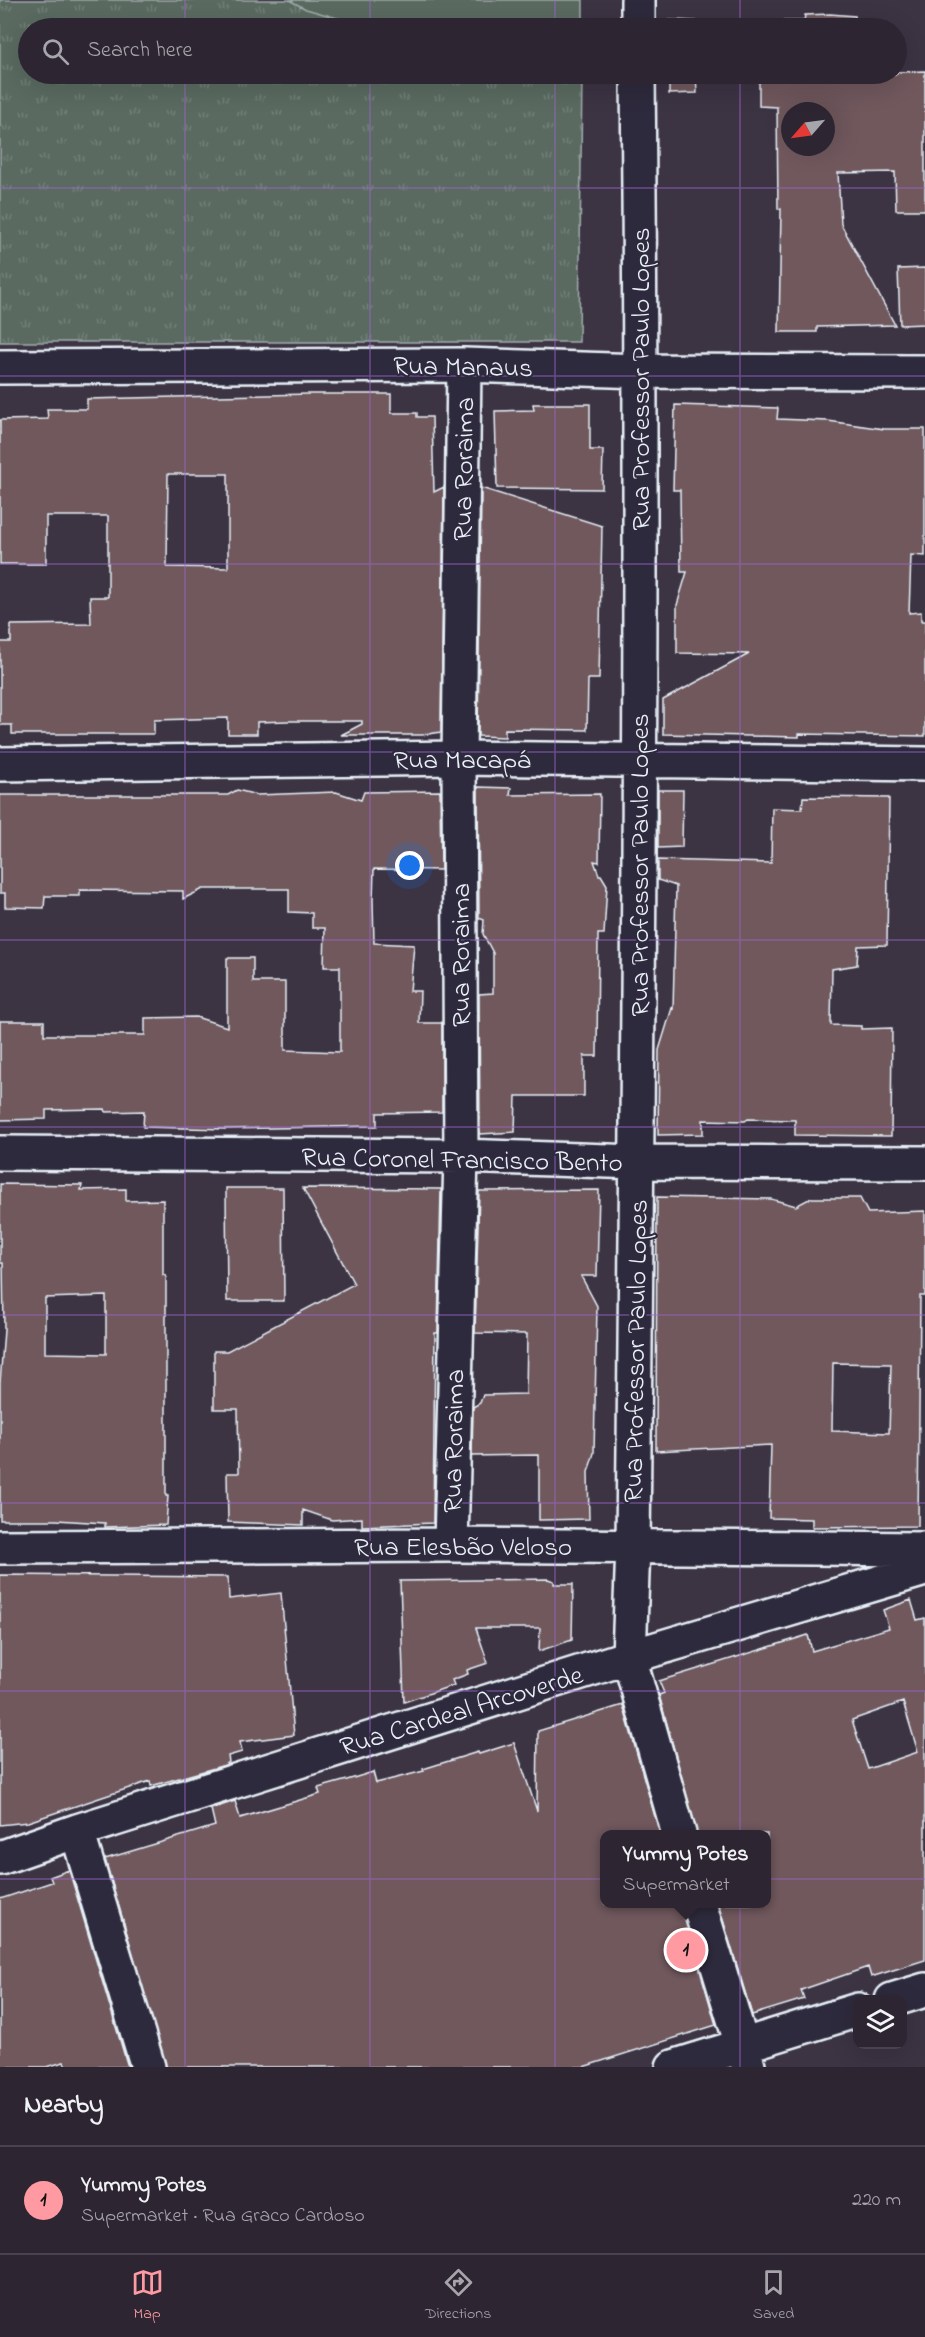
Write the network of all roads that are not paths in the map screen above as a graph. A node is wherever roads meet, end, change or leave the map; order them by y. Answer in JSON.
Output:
{"nodes":[{"id":1,"x":638,"y":0,"type":"edge"},
{"id":2,"x":638,"y":18,"type":"edge"},
{"id":3,"x":638,"y":84,"type":"edge"},
{"id":4,"x":464,"y":365,"type":"junction"},
{"id":5,"x":0,"y":367,"type":"edge"},
{"id":6,"x":641,"y":371,"type":"junction"},
{"id":7,"x":925,"y":372,"type":"edge"},
{"id":8,"x":459,"y":758,"type":"junction"},
{"id":9,"x":640,"y":762,"type":"junction"},
{"id":10,"x":0,"y":764,"type":"edge"},
{"id":11,"x":925,"y":764,"type":"edge"},
{"id":12,"x":0,"y":1153,"type":"edge"},
{"id":13,"x":460,"y":1156,"type":"junction"},
{"id":14,"x":637,"y":1162,"type":"junction"},
{"id":15,"x":925,"y":1163,"type":"edge"},
{"id":16,"x":451,"y":1545,"type":"junction"},
{"id":17,"x":0,"y":1546,"type":"edge"},
{"id":18,"x":633,"y":1546,"type":"junction"},
{"id":19,"x":925,"y":1549,"type":"edge"},
{"id":20,"x":925,"y":1569,"type":"edge"},
{"id":21,"x":629,"y":1657,"type":"junction"},
{"id":22,"x":678,"y":1830,"type":"edge"},
{"id":23,"x":77,"y":1831,"type":"junction"},
{"id":24,"x":0,"y":1858,"type":"edge"},
{"id":25,"x":700,"y":1908,"type":"edge"},
{"id":26,"x":925,"y":1990,"type":"edge"},
{"id":27,"x":907,"y":1995,"type":"edge"},
{"id":28,"x":853,"y":2012,"type":"edge"},
{"id":29,"x":745,"y":2056,"type":"edge"},
{"id":30,"x":148,"y":2067,"type":"edge"},
{"id":31,"x":673,"y":2067,"type":"edge"}],
"edges":[{"from":1,"to":2,"type":"street"},
{"from":3,"to":6,"type":"street","name":"Rua Professor Paulo Lopes"},
{"from":4,"to":5,"type":"street","name":"Rua Manaus"},
{"from":4,"to":6,"type":"street","name":"Rua Manaus"},
{"from":4,"to":8,"type":"street","name":"Rua Roraima"},
{"from":6,"to":7,"type":"street","name":"Rua Manaus"},
{"from":6,"to":9,"type":"street","name":"Rua Professor Paulo Lopes"},
{"from":8,"to":9,"type":"street","name":"Rua Macapá"},
{"from":8,"to":10,"type":"street","name":"Rua Macapá"},
{"from":8,"to":13,"type":"street","name":"Rua Roraima"},
{"from":9,"to":11,"type":"street","name":"Rua Macapá"},
{"from":9,"to":14,"type":"street","name":"Rua Professor Paulo Lopes"},
{"from":12,"to":13,"type":"street","name":"Rua Coronel Francisco Bento"},
{"from":13,"to":14,"type":"street","name":"Rua Coronel Francisco Bento"},
{"from":13,"to":16,"type":"street","name":"Rua Roraima"},
{"from":14,"to":15,"type":"street","name":"Rua Coronel Francisco Bento"},
{"from":14,"to":18,"type":"street","name":"Rua Professor Paulo Lopes"},
{"from":16,"to":17,"type":"street","name":"Rua Elesbão Veloso"},
{"from":16,"to":18,"type":"street","name":"Rua Elesbão Veloso"},
{"from":18,"to":19,"type":"street","name":"Rua Elesbão Veloso"},
{"from":18,"to":21,"type":"street","name":"Rua Professor Paulo Lopes"},
{"from":20,"to":21,"type":"street","name":"Rua Cardeal Arcoverde"},
{"from":21,"to":22,"type":"street","name":"Rua Professor Paulo Lopes"},
{"from":21,"to":23,"type":"street","name":"Rua Cardeal Arcoverde"},
{"from":23,"to":24,"type":"street","name":"Rua Cardeal Arcoverde"},
{"from":23,"to":30,"type":"street"},
{"from":25,"to":29,"type":"street"},
{"from":26,"to":27,"type":"street"},
{"from":28,"to":29,"type":"street"},
{"from":29,"to":31,"type":"street"}]}
